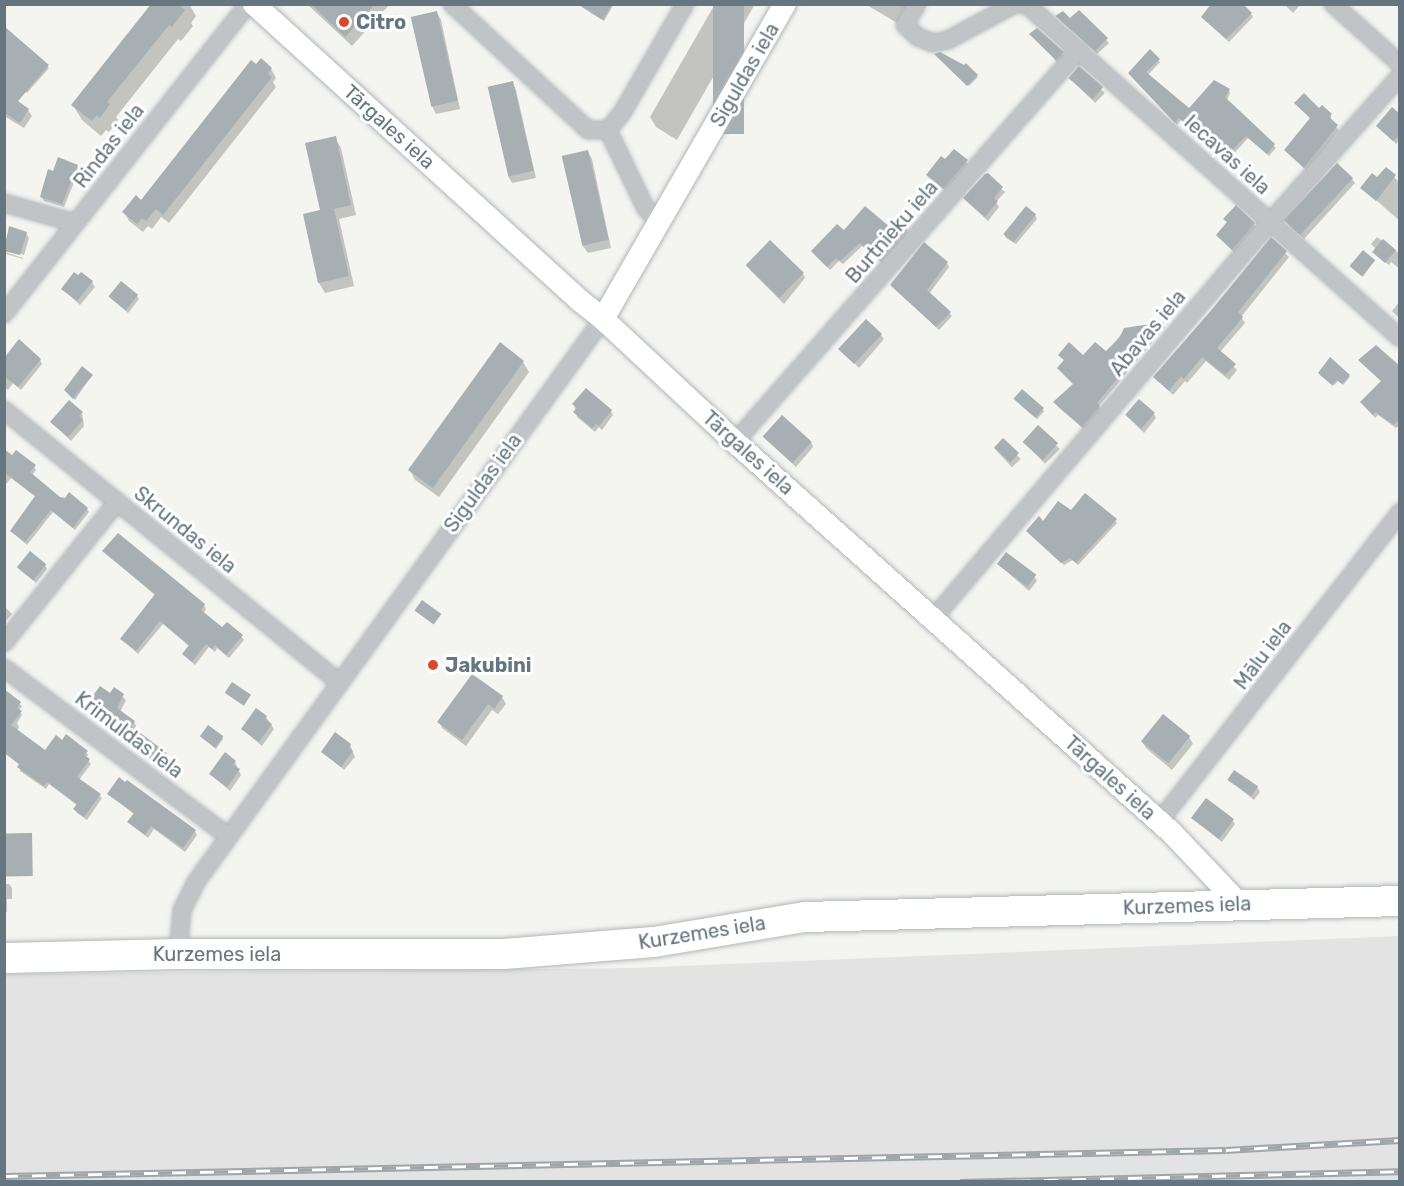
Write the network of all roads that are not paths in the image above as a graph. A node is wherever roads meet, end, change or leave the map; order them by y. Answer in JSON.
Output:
{"nodes":[{"id":1,"x":248,"y":4,"type":"edge"},
{"id":2,"x":254,"y":4,"type":"edge"},
{"id":3,"x":452,"y":4,"type":"edge"},
{"id":4,"x":685,"y":4,"type":"edge"},
{"id":5,"x":785,"y":4,"type":"edge"},
{"id":6,"x":918,"y":4,"type":"edge"},
{"id":7,"x":1020,"y":4,"type":"edge"},
{"id":8,"x":1026,"y":4,"type":"edge"},
{"id":9,"x":1333,"y":4,"type":"edge"},
{"id":10,"x":1079,"y":50,"type":"junction"},
{"id":11,"x":1400,"y":64,"type":"edge"},
{"id":12,"x":1400,"y":76,"type":"edge"},
{"id":13,"x":608,"y":130,"type":"junction"},
{"id":14,"x":4,"y":203,"type":"edge"},
{"id":15,"x":660,"y":222,"type":"junction"},
{"id":16,"x":1270,"y":222,"type":"junction"},
{"id":17,"x":75,"y":223,"type":"junction"},
{"id":18,"x":4,"y":314,"type":"edge"},
{"id":19,"x":603,"y":319,"type":"junction"},
{"id":20,"x":1400,"y":338,"type":"edge"},
{"id":21,"x":4,"y":410,"type":"edge"},
{"id":22,"x":735,"y":442,"type":"junction"},
{"id":23,"x":117,"y":502,"type":"junction"},
{"id":24,"x":1400,"y":512,"type":"edge"},
{"id":25,"x":932,"y":620,"type":"junction"},
{"id":26,"x":4,"y":643,"type":"edge"},
{"id":27,"x":4,"y":668,"type":"edge"},
{"id":28,"x":339,"y":682,"type":"junction"},
{"id":29,"x":1159,"y":822,"type":"junction"},
{"id":30,"x":228,"y":836,"type":"junction"},
{"id":31,"x":1400,"y":901,"type":"edge"},
{"id":32,"x":1240,"y":904,"type":"junction"},
{"id":33,"x":178,"y":954,"type":"junction"},
{"id":34,"x":4,"y":958,"type":"edge"}],
"edges":[{"from":1,"to":17,"type":"street","name":"Rindas iela"},
{"from":2,"to":19,"type":"street","name":"Tārgales iela"},
{"from":3,"to":13,"type":"street"},
{"from":4,"to":13,"type":"street"},
{"from":5,"to":15,"type":"street","name":"Siguldas iela"},
{"from":6,"to":7,"type":"street"},
{"from":8,"to":10,"type":"street","name":"Iecavas iela"},
{"from":9,"to":11,"type":"street"},
{"from":10,"to":16,"type":"street","name":"Iecavas iela"},
{"from":10,"to":22,"type":"street","name":"Burtnieku iela"},
{"from":12,"to":16,"type":"street","name":"Abavas iela"},
{"from":13,"to":15,"type":"street"},
{"from":14,"to":17,"type":"street"},
{"from":15,"to":19,"type":"street","name":"Siguldas iela"},
{"from":16,"to":20,"type":"street","name":"Iecavas iela"},
{"from":16,"to":25,"type":"street","name":"Abavas iela"},
{"from":17,"to":18,"type":"street","name":"Rindas iela"},
{"from":19,"to":22,"type":"street","name":"Tārgales iela"},
{"from":19,"to":28,"type":"street","name":"Siguldas iela"},
{"from":21,"to":23,"type":"street","name":"Skrundas iela"},
{"from":22,"to":25,"type":"street","name":"Tārgales iela"},
{"from":23,"to":26,"type":"street"},
{"from":23,"to":28,"type":"street","name":"Skrundas iela"},
{"from":24,"to":29,"type":"street","name":"Mālu iela"},
{"from":25,"to":29,"type":"street","name":"Tārgales iela"},
{"from":27,"to":30,"type":"street","name":"Krimuldas iela"},
{"from":28,"to":30,"type":"street","name":"Siguldas iela"},
{"from":29,"to":32,"type":"street","name":"Tārgales iela"},
{"from":30,"to":33,"type":"street","name":"Siguldas iela"},
{"from":31,"to":32,"type":"highway","name":"Kurzemes iela"},
{"from":32,"to":33,"type":"highway","name":"Kurzemes iela"},
{"from":33,"to":34,"type":"highway","name":"Kurzemes iela"}]}
